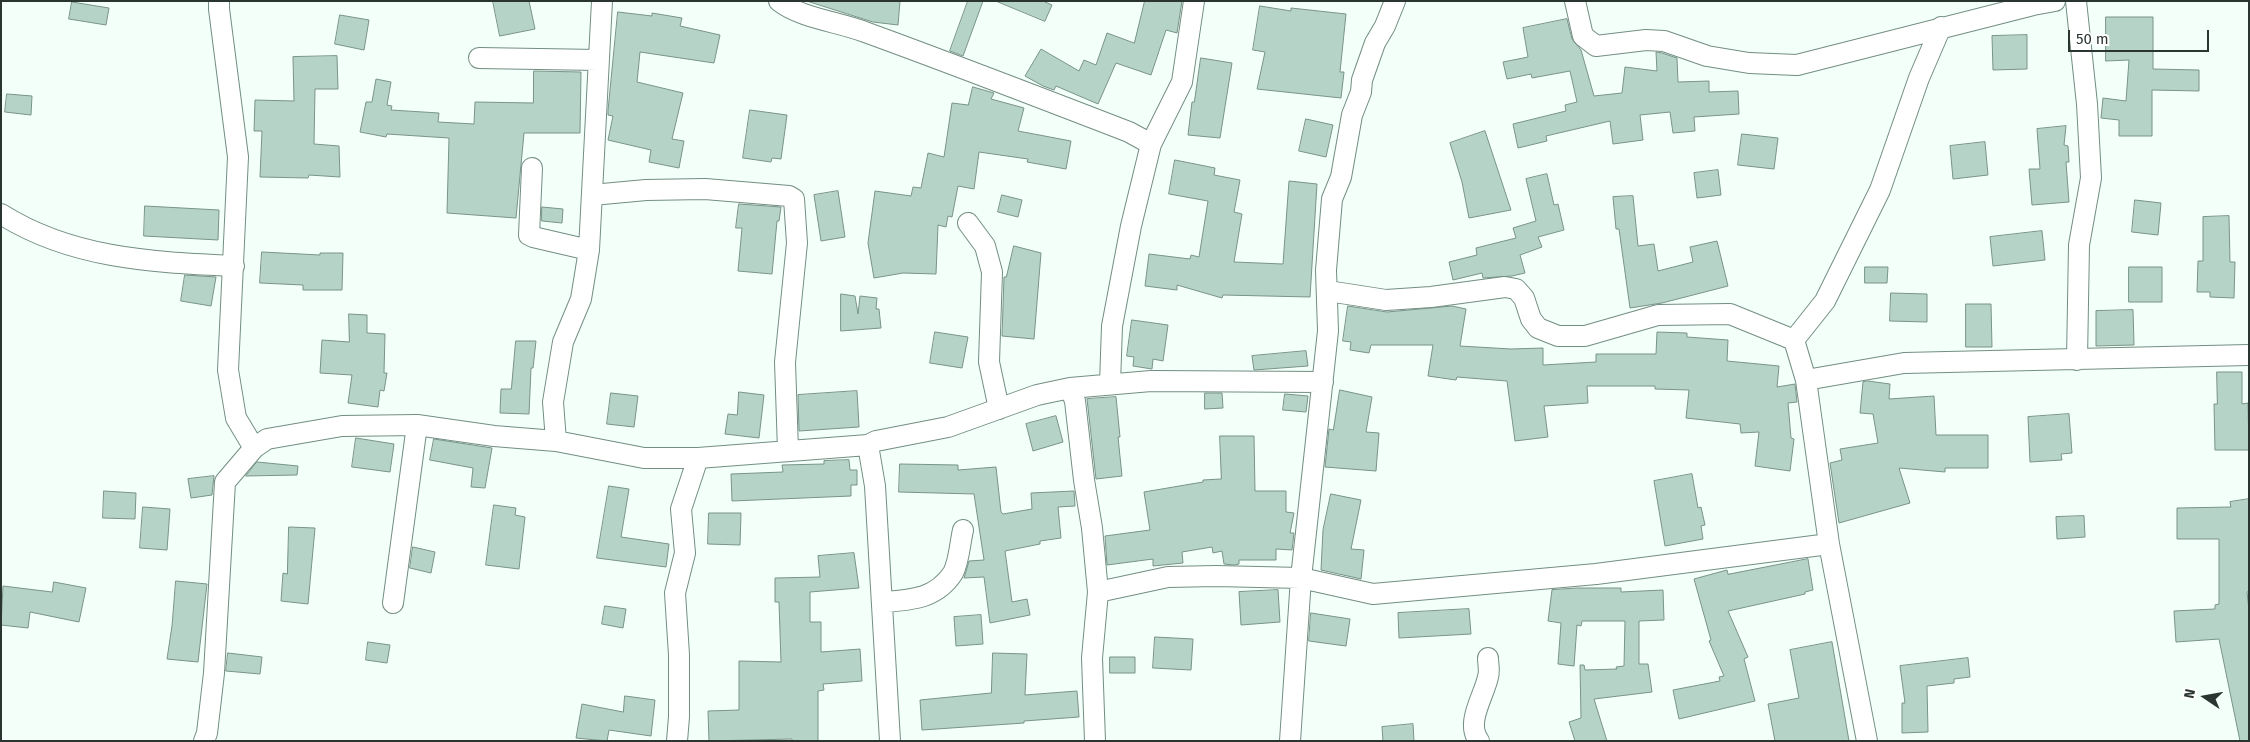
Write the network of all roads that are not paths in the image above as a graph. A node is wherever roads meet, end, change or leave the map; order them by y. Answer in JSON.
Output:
{"nodes":[{"id":1,"x":219,"y":1,"type":"edge"},
{"id":2,"x":602,"y":1,"type":"edge"},
{"id":3,"x":779,"y":1,"type":"edge"},
{"id":4,"x":1194,"y":1,"type":"edge"},
{"id":5,"x":1395,"y":1,"type":"edge"},
{"id":6,"x":1575,"y":1,"type":"edge"},
{"id":7,"x":2055,"y":1,"type":"edge"},
{"id":8,"x":2076,"y":1,"type":"edge"},
{"id":9,"x":1941,"y":27,"type":"junction"},
{"id":10,"x":479,"y":58,"type":"dead end"},
{"id":11,"x":598,"y":60,"type":"junction"},
{"id":12,"x":1151,"y":144,"type":"junction"},
{"id":13,"x":532,"y":168,"type":"dead end"},
{"id":14,"x":592,"y":194,"type":"junction"},
{"id":15,"x":1,"y":214,"type":"edge"},
{"id":16,"x":968,"y":223,"type":"dead end"},
{"id":17,"x":589,"y":250,"type":"junction"},
{"id":18,"x":234,"y":266,"type":"junction"},
{"id":19,"x":1328,"y":291,"type":"junction"},
{"id":20,"x":1794,"y":340,"type":"junction"},
{"id":21,"x":2249,"y":355,"type":"edge"},
{"id":22,"x":2077,"y":360,"type":"junction"},
{"id":23,"x":1806,"y":380,"type":"junction"},
{"id":24,"x":1323,"y":382,"type":"junction"},
{"id":25,"x":1110,"y":384,"type":"junction"},
{"id":26,"x":1070,"y":388,"type":"junction"},
{"id":27,"x":1000,"y":409,"type":"junction"},
{"id":28,"x":417,"y":425,"type":"junction"},
{"id":29,"x":556,"y":440,"type":"junction"},
{"id":30,"x":868,"y":445,"type":"junction"},
{"id":31,"x":254,"y":448,"type":"junction"},
{"id":32,"x":788,"y":450,"type":"junction"},
{"id":33,"x":698,"y":458,"type":"junction"},
{"id":34,"x":963,"y":530,"type":"dead end"},
{"id":35,"x":1829,"y":544,"type":"junction"},
{"id":36,"x":1301,"y":578,"type":"junction"},
{"id":37,"x":1098,"y":592,"type":"junction"},
{"id":38,"x":883,"y":602,"type":"junction"},
{"id":39,"x":393,"y":604,"type":"dead end"},
{"id":40,"x":1488,"y":658,"type":"dead end"},
{"id":41,"x":204,"y":741,"type":"edge"},
{"id":42,"x":676,"y":741,"type":"edge"},
{"id":43,"x":890,"y":741,"type":"edge"},
{"id":44,"x":1095,"y":741,"type":"edge"},
{"id":45,"x":1290,"y":741,"type":"edge"},
{"id":46,"x":1479,"y":741,"type":"edge"},
{"id":47,"x":1868,"y":741,"type":"edge"}],
"edges":[{"from":1,"to":18,"type":"street"},
{"from":2,"to":11,"type":"street"},
{"from":3,"to":12,"type":"street"},
{"from":4,"to":12,"type":"street"},
{"from":5,"to":19,"type":"street"},
{"from":6,"to":9,"type":"street"},
{"from":7,"to":9,"type":"street"},
{"from":8,"to":22,"type":"street"},
{"from":9,"to":20,"type":"street"},
{"from":10,"to":11,"type":"street"},
{"from":11,"to":14,"type":"street"},
{"from":12,"to":25,"type":"street"},
{"from":13,"to":17,"type":"street"},
{"from":14,"to":17,"type":"street"},
{"from":14,"to":32,"type":"street"},
{"from":15,"to":18,"type":"street"},
{"from":16,"to":27,"type":"street"},
{"from":17,"to":29,"type":"street"},
{"from":18,"to":31,"type":"street"},
{"from":19,"to":20,"type":"street"},
{"from":19,"to":24,"type":"street"},
{"from":20,"to":23,"type":"street"},
{"from":21,"to":22,"type":"street"},
{"from":22,"to":23,"type":"street"},
{"from":23,"to":35,"type":"street"},
{"from":24,"to":25,"type":"street"},
{"from":24,"to":36,"type":"street"},
{"from":25,"to":26,"type":"street"},
{"from":26,"to":27,"type":"street"},
{"from":26,"to":37,"type":"street"},
{"from":27,"to":30,"type":"street"},
{"from":28,"to":29,"type":"street"},
{"from":28,"to":31,"type":"street"},
{"from":28,"to":39,"type":"street"},
{"from":29,"to":33,"type":"street"},
{"from":30,"to":32,"type":"street"},
{"from":30,"to":38,"type":"street"},
{"from":31,"to":41,"type":"street"},
{"from":32,"to":33,"type":"street"},
{"from":33,"to":42,"type":"street"},
{"from":34,"to":38,"type":"street"},
{"from":35,"to":36,"type":"street"},
{"from":35,"to":47,"type":"street"},
{"from":36,"to":37,"type":"street"},
{"from":36,"to":45,"type":"street"},
{"from":37,"to":44,"type":"street"},
{"from":38,"to":43,"type":"street"},
{"from":40,"to":46,"type":"street"}]}
